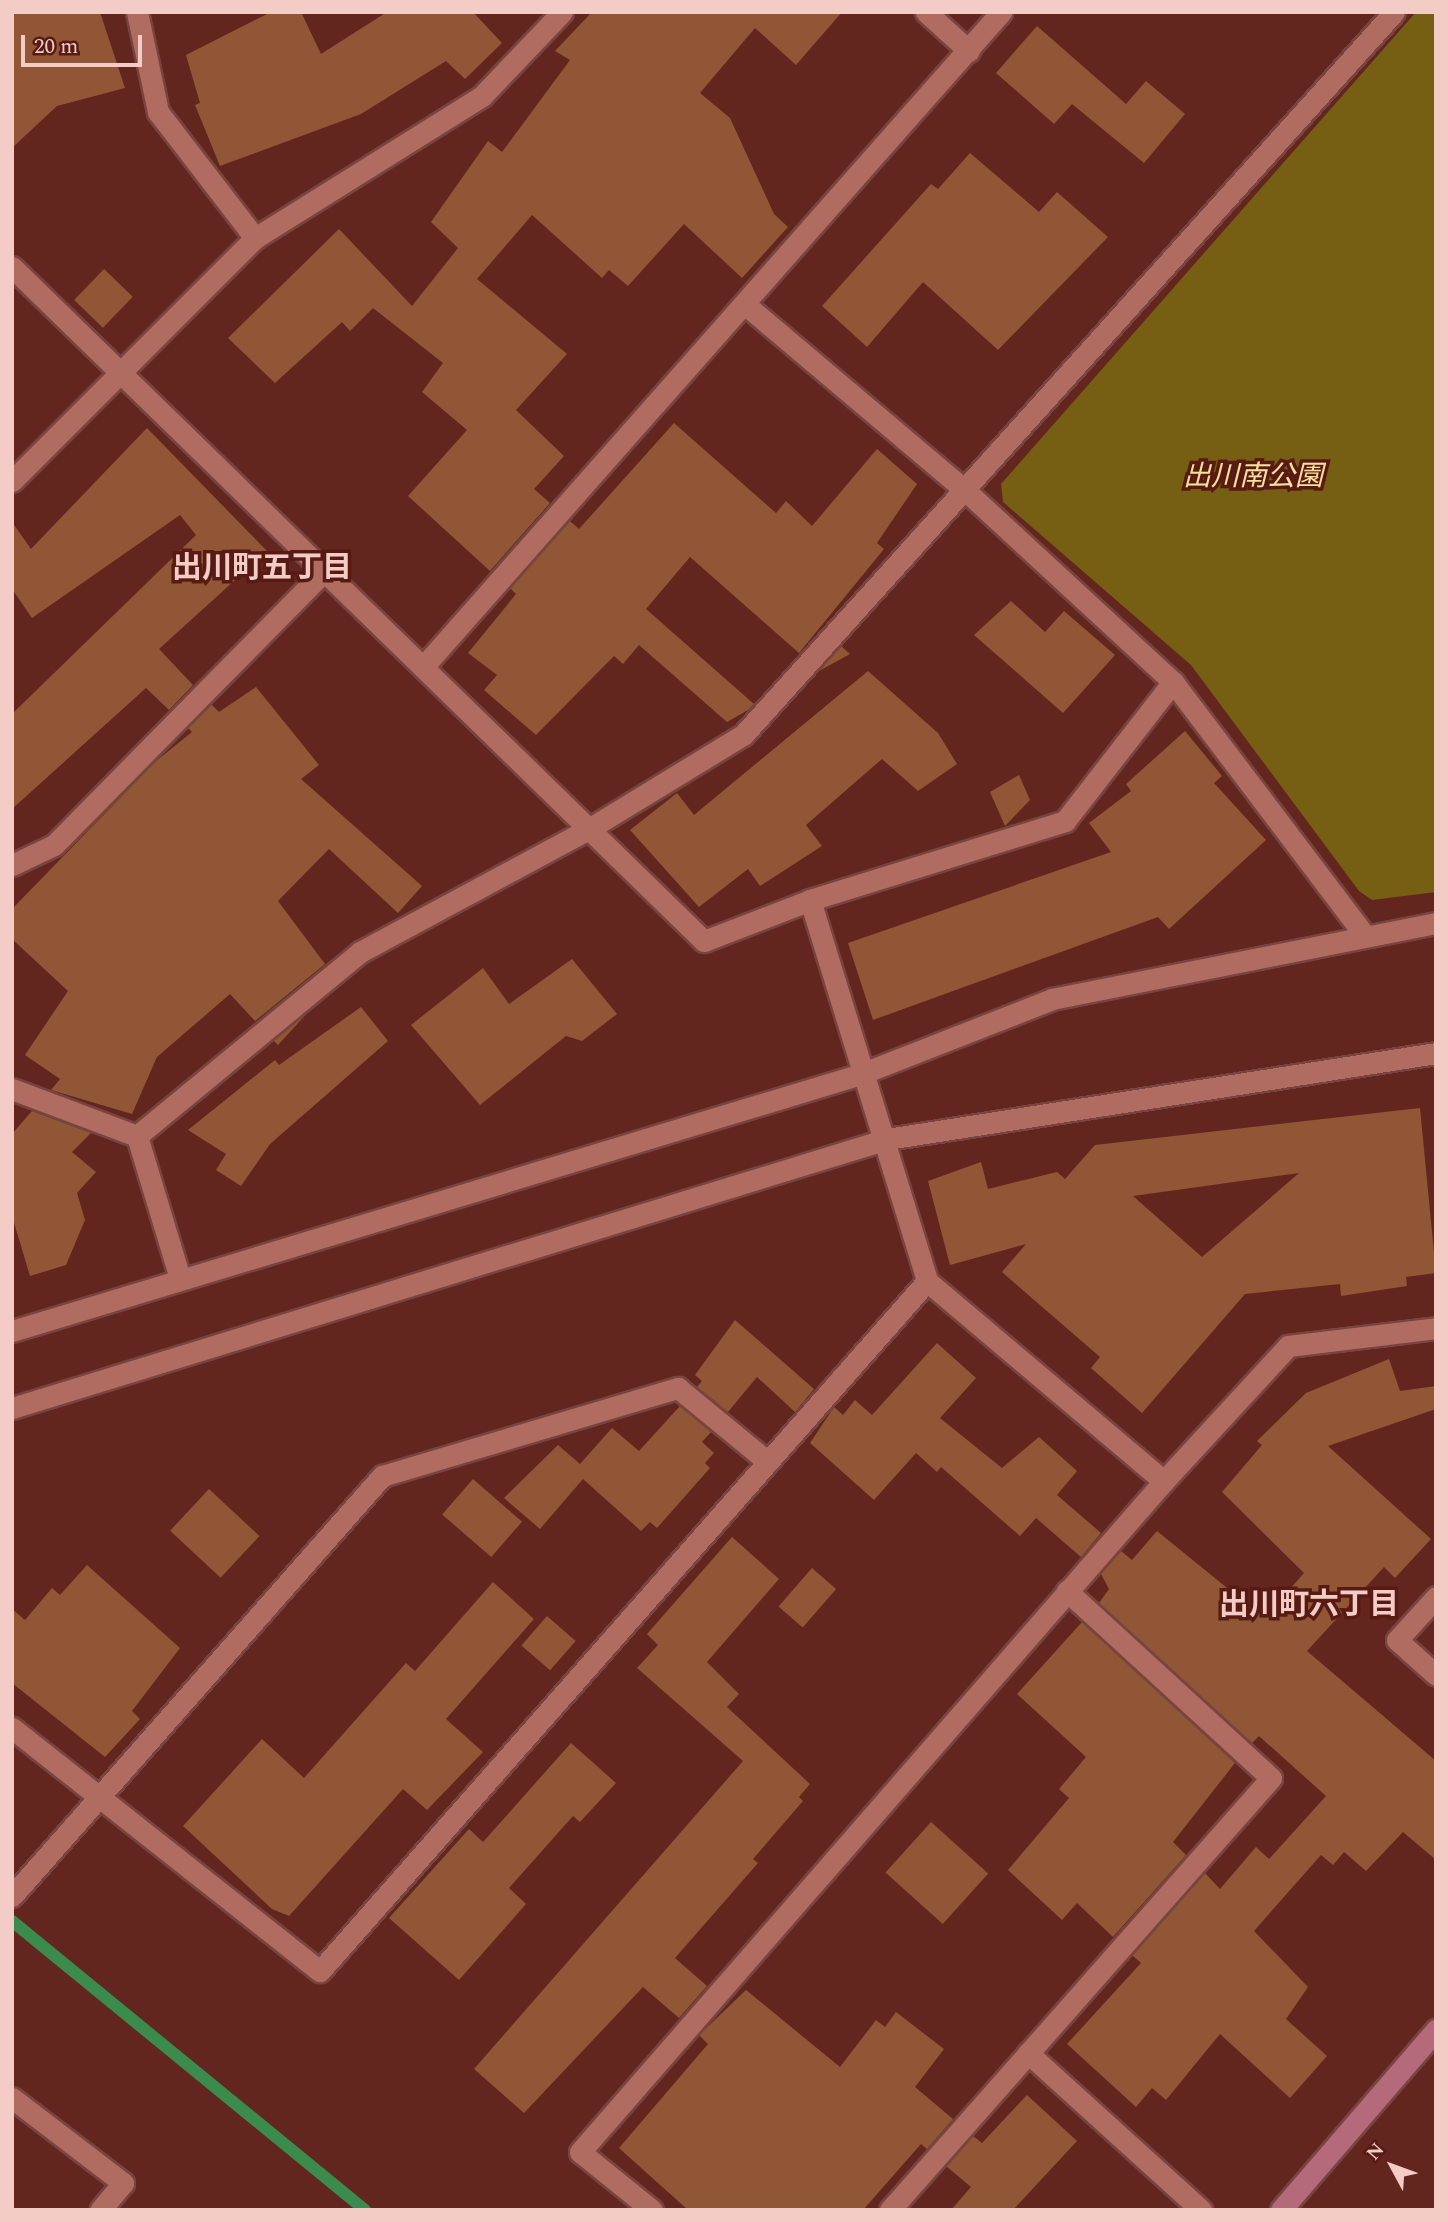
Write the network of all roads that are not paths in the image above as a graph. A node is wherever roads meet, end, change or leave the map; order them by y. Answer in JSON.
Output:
{"nodes":[{"id":1,"x":137,"y":12,"type":"edge"},
{"id":2,"x":562,"y":12,"type":"edge"},
{"id":3,"x":926,"y":12,"type":"edge"},
{"id":4,"x":1000,"y":12,"type":"edge"},
{"id":5,"x":1394,"y":12,"type":"edge"},
{"id":6,"x":969,"y":51,"type":"junction"},
{"id":7,"x":256,"y":239,"type":"junction"},
{"id":8,"x":12,"y":267,"type":"edge"},
{"id":9,"x":747,"y":306,"type":"junction"},
{"id":10,"x":122,"y":376,"type":"junction"},
{"id":11,"x":12,"y":481,"type":"edge"},
{"id":12,"x":965,"y":491,"type":"junction"},
{"id":13,"x":323,"y":572,"type":"junction"},
{"id":14,"x":423,"y":667,"type":"junction"},
{"id":15,"x":1173,"y":682,"type":"junction"},
{"id":16,"x":587,"y":830,"type":"junction"},
{"id":17,"x":12,"y":865,"type":"edge"},
{"id":18,"x":810,"y":900,"type":"junction"},
{"id":19,"x":1436,"y":923,"type":"edge"},
{"id":20,"x":1362,"y":933,"type":"junction"},
{"id":21,"x":1436,"y":1053,"type":"edge"},
{"id":22,"x":861,"y":1074,"type":"junction"},
{"id":23,"x":12,"y":1089,"type":"edge"},
{"id":24,"x":137,"y":1136,"type":"junction"},
{"id":25,"x":887,"y":1139,"type":"junction"},
{"id":26,"x":180,"y":1278,"type":"junction"},
{"id":27,"x":927,"y":1281,"type":"junction"},
{"id":28,"x":1436,"y":1328,"type":"edge"},
{"id":29,"x":12,"y":1331,"type":"edge"},
{"id":30,"x":12,"y":1408,"type":"edge"},
{"id":31,"x":767,"y":1461,"type":"junction"},
{"id":32,"x":1164,"y":1481,"type":"junction"},
{"id":33,"x":1067,"y":1591,"type":"junction"},
{"id":34,"x":1436,"y":1597,"type":"edge"},
{"id":35,"x":1436,"y":1675,"type":"edge"},
{"id":36,"x":12,"y":1728,"type":"edge"},
{"id":37,"x":100,"y":1797,"type":"junction"},
{"id":38,"x":12,"y":1896,"type":"edge"},
{"id":39,"x":1436,"y":2031,"type":"edge"},
{"id":40,"x":1028,"y":2053,"type":"junction"},
{"id":41,"x":12,"y":2098,"type":"edge"},
{"id":42,"x":100,"y":2210,"type":"edge"},
{"id":43,"x":652,"y":2210,"type":"edge"},
{"id":44,"x":890,"y":2210,"type":"edge"},
{"id":45,"x":1201,"y":2210,"type":"edge"},
{"id":46,"x":1281,"y":2210,"type":"edge"}],
"edges":[{"from":1,"to":7,"type":"street"},
{"from":2,"to":7,"type":"street"},
{"from":3,"to":6,"type":"street"},
{"from":4,"to":6,"type":"street"},
{"from":5,"to":12,"type":"street"},
{"from":6,"to":9,"type":"street"},
{"from":7,"to":10,"type":"street"},
{"from":8,"to":10,"type":"street"},
{"from":9,"to":12,"type":"street"},
{"from":9,"to":14,"type":"street"},
{"from":10,"to":11,"type":"street"},
{"from":10,"to":13,"type":"street"},
{"from":12,"to":15,"type":"street"},
{"from":12,"to":16,"type":"street"},
{"from":13,"to":14,"type":"street"},
{"from":13,"to":17,"type":"street"},
{"from":14,"to":16,"type":"street"},
{"from":15,"to":18,"type":"street"},
{"from":15,"to":20,"type":"street"},
{"from":16,"to":18,"type":"street"},
{"from":16,"to":24,"type":"street"},
{"from":18,"to":22,"type":"street"},
{"from":19,"to":20,"type":"street"},
{"from":20,"to":22,"type":"street"},
{"from":21,"to":25,"type":"street"},
{"from":22,"to":25,"type":"street"},
{"from":22,"to":26,"type":"street"},
{"from":23,"to":24,"type":"street"},
{"from":24,"to":26,"type":"street"},
{"from":25,"to":27,"type":"street"},
{"from":25,"to":30,"type":"street"},
{"from":26,"to":29,"type":"street"},
{"from":27,"to":31,"type":"street"},
{"from":27,"to":32,"type":"street"},
{"from":28,"to":32,"type":"street"},
{"from":31,"to":37,"type":"street"},
{"from":31,"to":37,"type":"street"},
{"from":32,"to":33,"type":"street"},
{"from":33,"to":40,"type":"street"},
{"from":33,"to":43,"type":"street"},
{"from":34,"to":35,"type":"street"},
{"from":36,"to":37,"type":"street"},
{"from":37,"to":38,"type":"street"},
{"from":39,"to":46,"type":"street"},
{"from":40,"to":44,"type":"street"},
{"from":40,"to":45,"type":"street"},
{"from":41,"to":42,"type":"street"}]}
